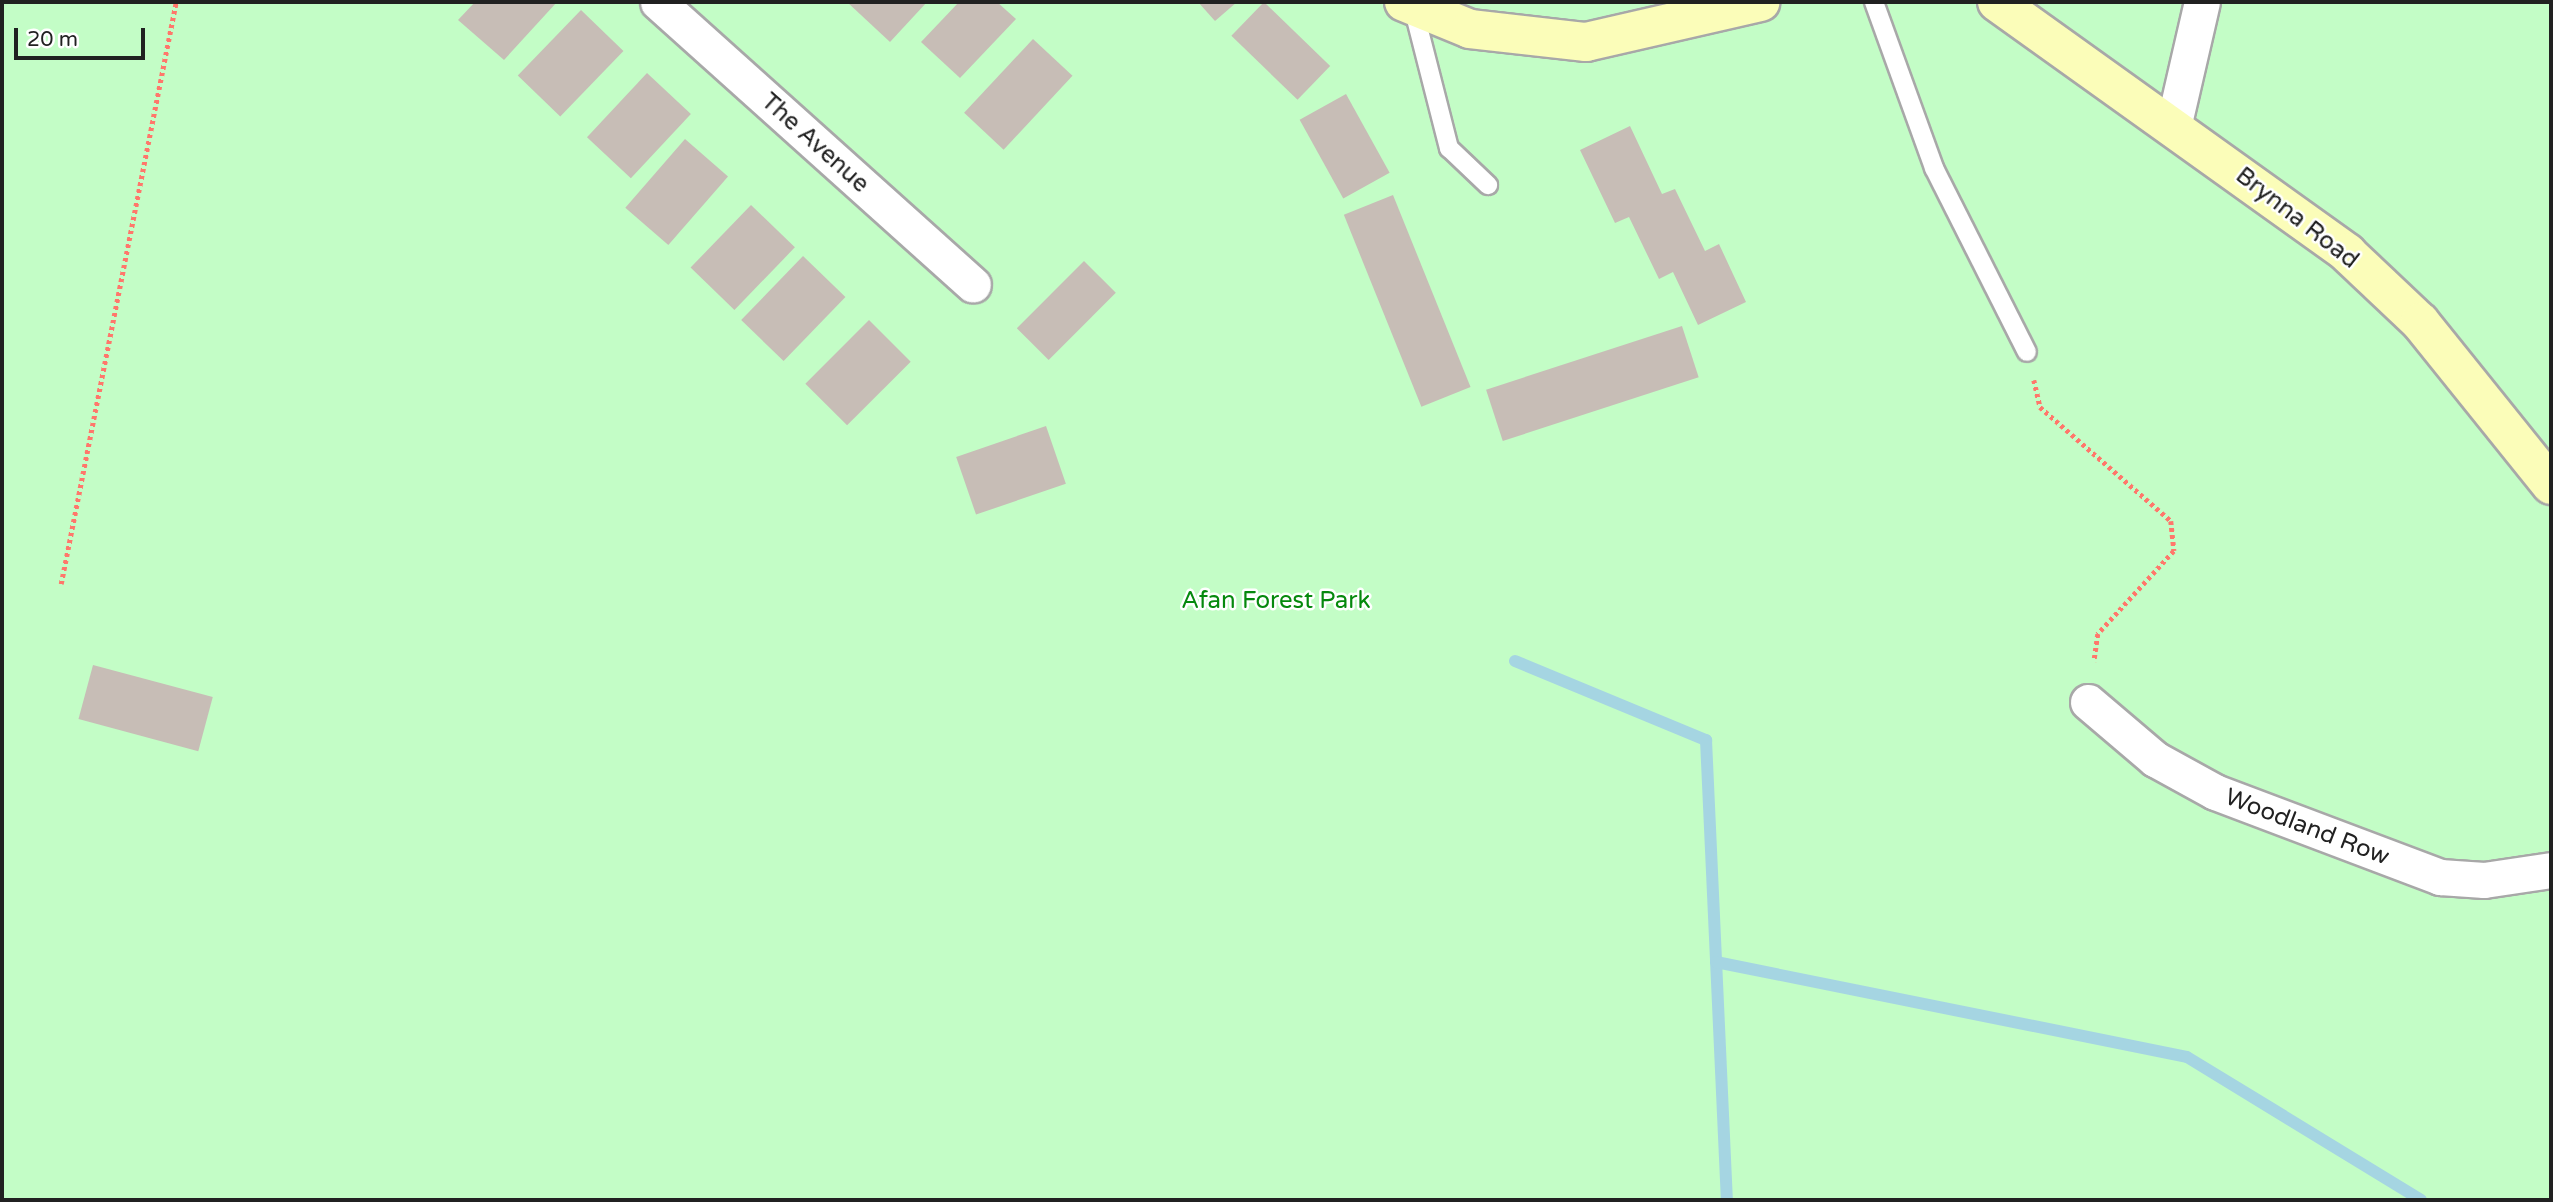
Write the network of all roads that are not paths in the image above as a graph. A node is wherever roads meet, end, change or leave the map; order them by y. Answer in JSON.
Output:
{"nodes":[{"id":1,"x":658,"y":2,"type":"edge"},
{"id":2,"x":1759,"y":2,"type":"edge"},
{"id":3,"x":1874,"y":2,"type":"edge"},
{"id":4,"x":1997,"y":2,"type":"edge"},
{"id":5,"x":2202,"y":2,"type":"edge"},
{"id":6,"x":1408,"y":4,"type":"edge"},
{"id":7,"x":2174,"y":123,"type":"junction"},
{"id":8,"x":1488,"y":185,"type":"dead end"},
{"id":9,"x":973,"y":285,"type":"dead end"},
{"id":10,"x":2028,"y":352,"type":"road end"},
{"id":11,"x":2551,"y":485,"type":"edge"},
{"id":12,"x":2088,"y":702,"type":"road end"},
{"id":13,"x":2551,"y":870,"type":"edge"}],
"edges":[{"from":1,"to":9,"type":"street","name":"The Avenue"},
{"from":2,"to":6,"type":"street"},
{"from":3,"to":10,"type":"lane"},
{"from":4,"to":7,"type":"street","name":"Brynna Road"},
{"from":5,"to":7,"type":"street"},
{"from":6,"to":8,"type":"lane"},
{"from":7,"to":11,"type":"street","name":"Brynna Road"},
{"from":12,"to":13,"type":"street","name":"Woodland Row"}]}
